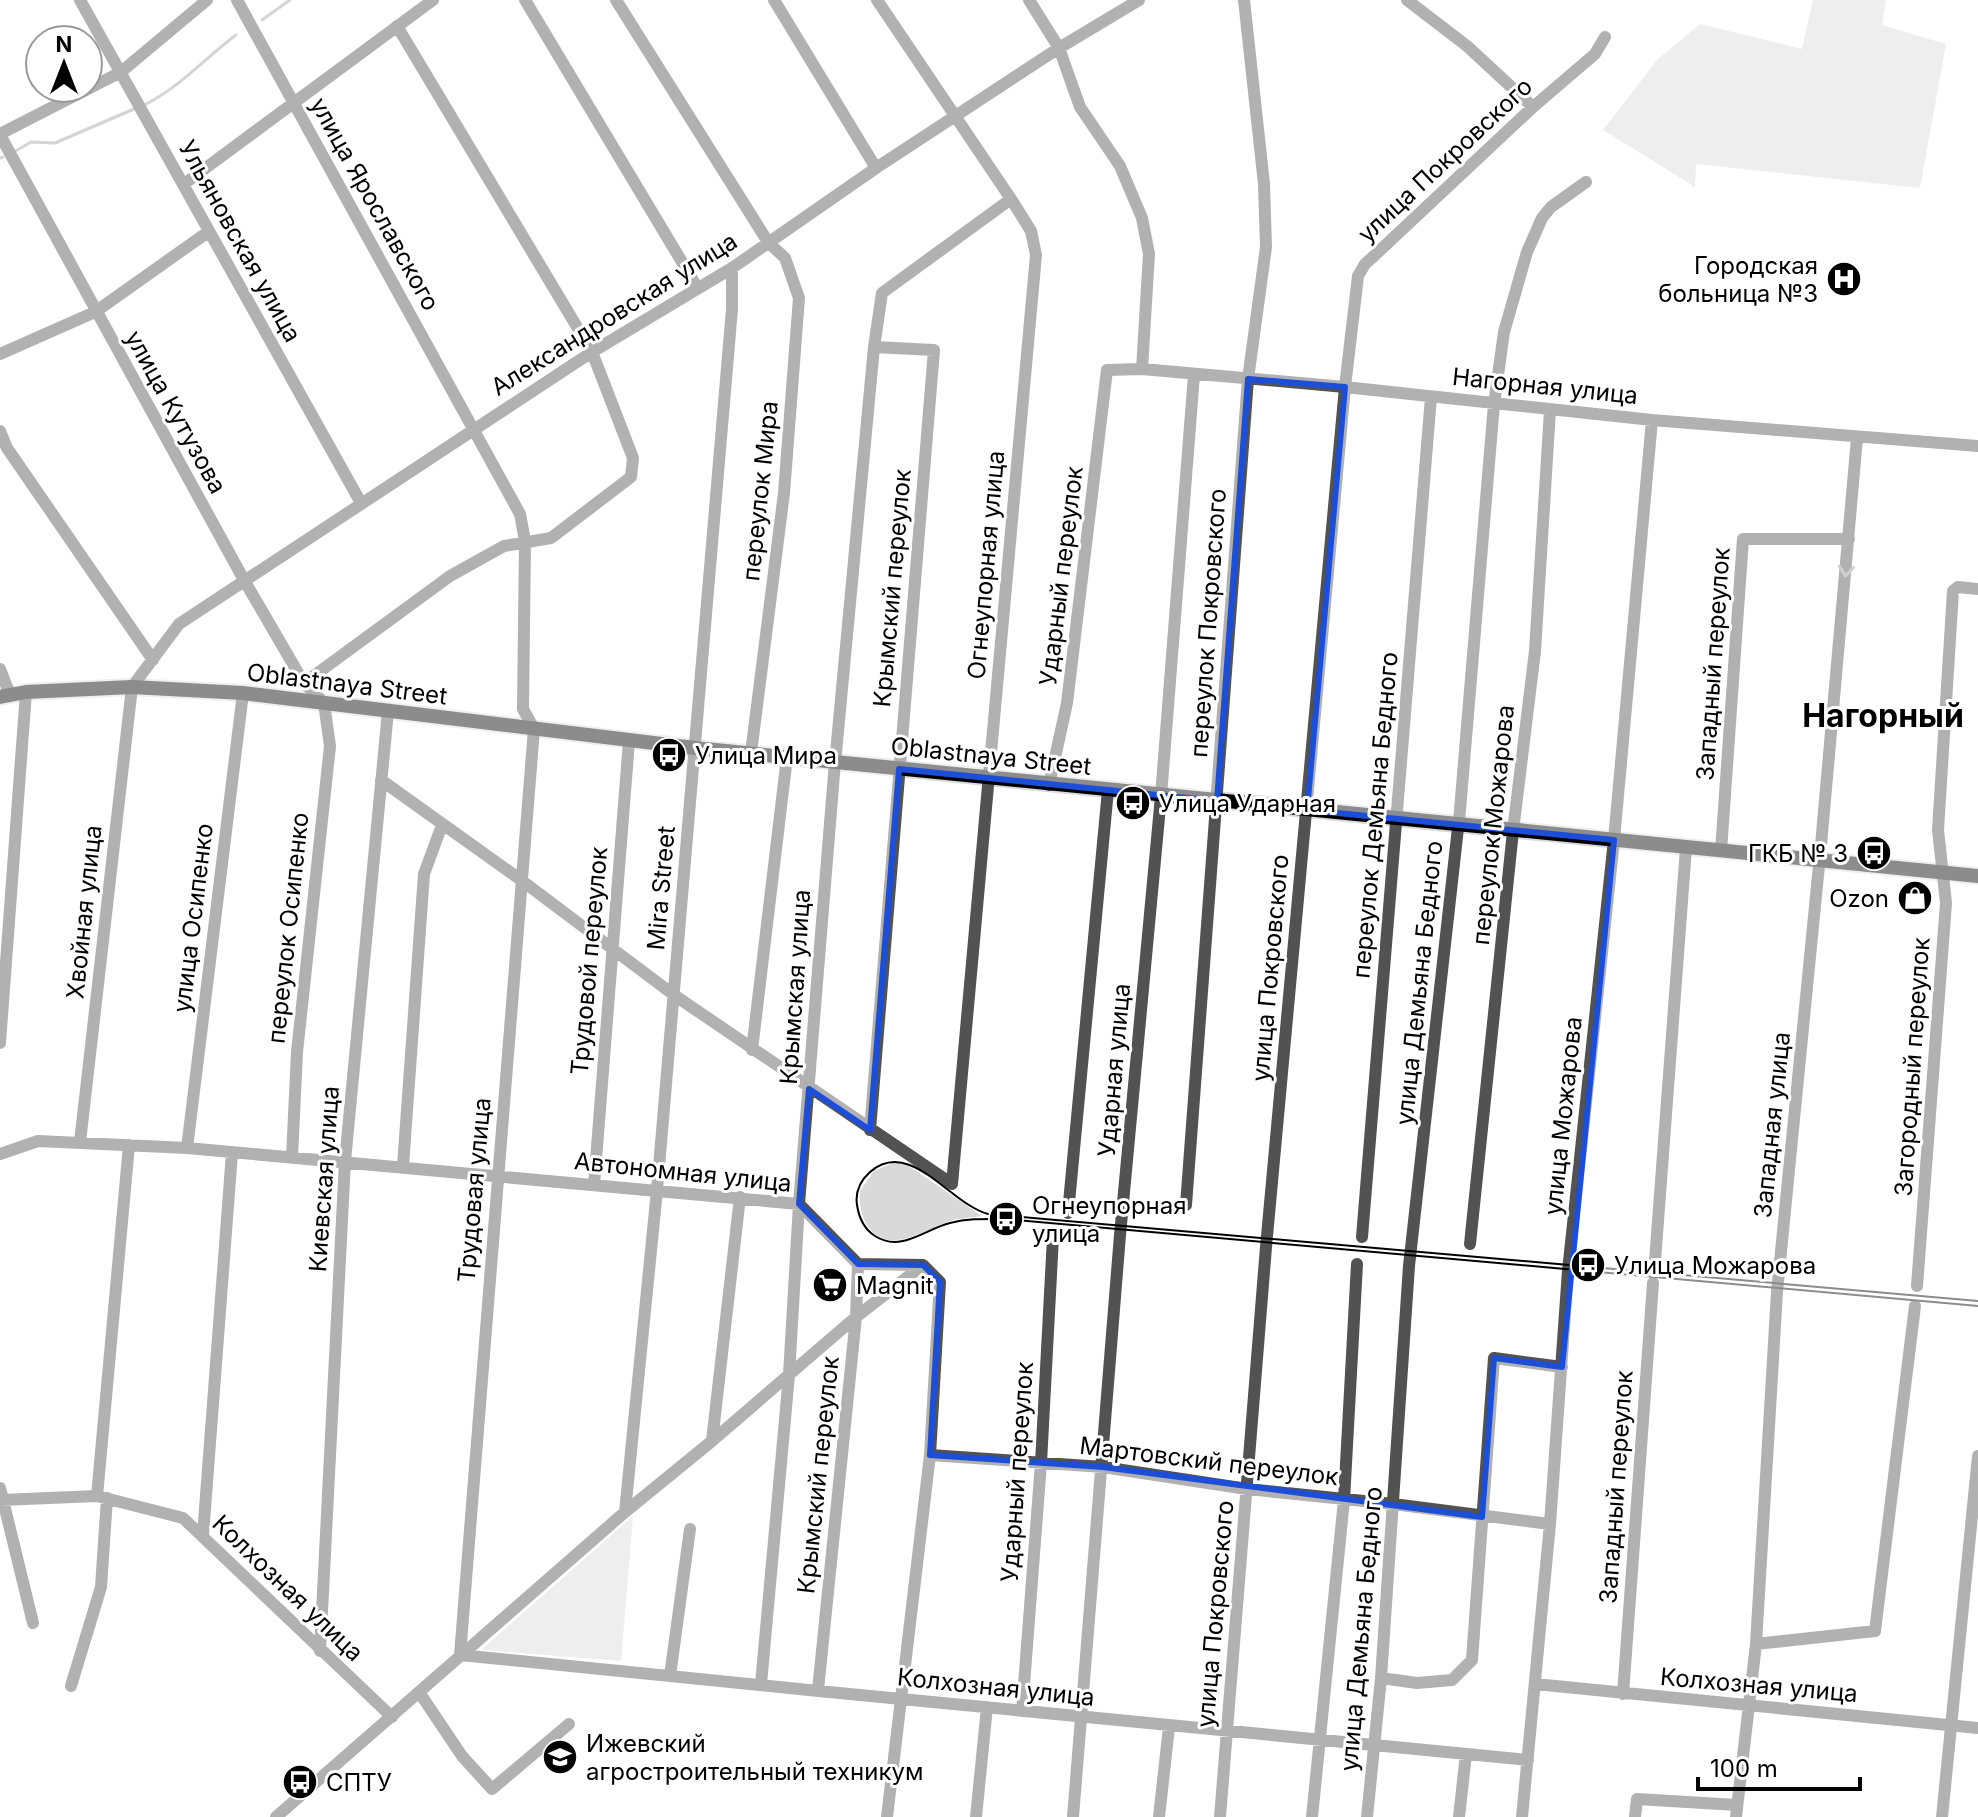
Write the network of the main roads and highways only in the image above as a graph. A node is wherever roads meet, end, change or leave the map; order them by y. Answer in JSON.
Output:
{"nodes":[{"id":1,"x":5,"y":696,"type":"edge"},
{"id":2,"x":1978,"y":876,"type":"edge"}],
"edges":[{"from":1,"to":2,"type":"main road","name":"Oblastnaya Street"}]}
